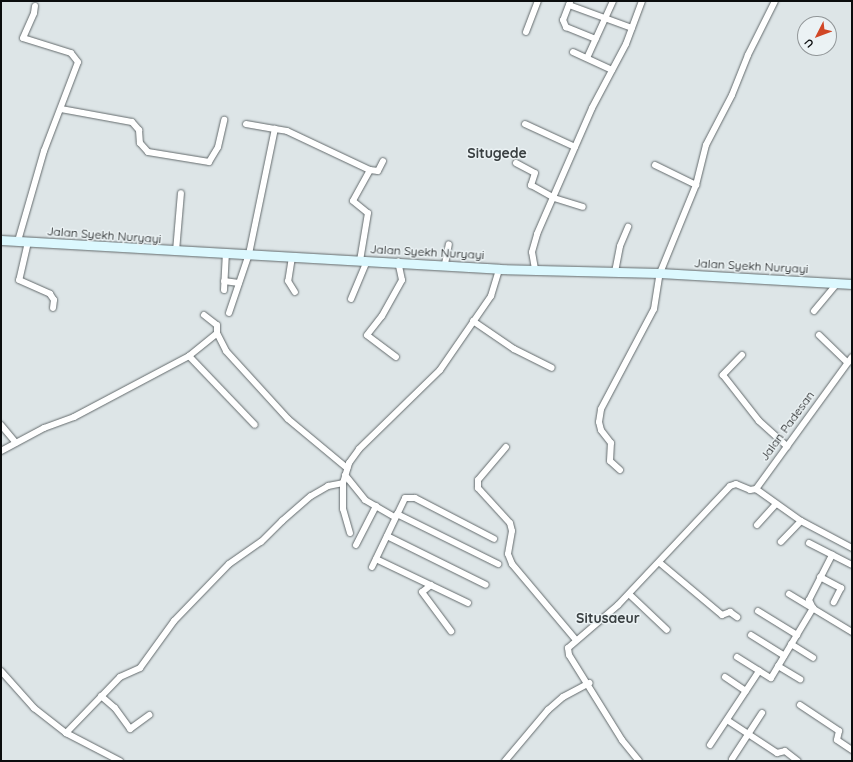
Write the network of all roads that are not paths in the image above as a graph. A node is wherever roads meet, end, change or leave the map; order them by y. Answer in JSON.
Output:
{"nodes":[{"id":1,"x":538,"y":1,"type":"edge"},
{"id":2,"x":613,"y":1,"type":"edge"},
{"id":3,"x":642,"y":1,"type":"edge"},
{"id":4,"x":775,"y":1,"type":"edge"},
{"id":5,"x":570,"y":3,"type":"edge"},
{"id":6,"x":35,"y":6,"type":"dead end"},
{"id":7,"x":607,"y":17,"type":"junction"},
{"id":8,"x":632,"y":28,"type":"junction"},
{"id":9,"x":526,"y":32,"type":"dead end"},
{"id":10,"x":596,"y":39,"type":"junction"},
{"id":11,"x":572,"y":52,"type":"dead end"},
{"id":12,"x":587,"y":58,"type":"junction"},
{"id":13,"x":612,"y":70,"type":"junction"},
{"id":14,"x":61,"y":108,"type":"junction"},
{"id":15,"x":224,"y":120,"type":"dead end"},
{"id":16,"x":246,"y":124,"type":"dead end"},
{"id":17,"x":525,"y":124,"type":"dead end"},
{"id":18,"x":275,"y":129,"type":"junction"},
{"id":19,"x":575,"y":147,"type":"junction"},
{"id":20,"x":383,"y":161,"type":"dead end"},
{"id":21,"x":516,"y":163,"type":"dead end"},
{"id":22,"x":655,"y":165,"type":"dead end"},
{"id":23,"x":370,"y":170,"type":"junction"},
{"id":24,"x":696,"y":185,"type":"junction"},
{"id":25,"x":181,"y":193,"type":"dead end"},
{"id":26,"x":554,"y":198,"type":"junction"},
{"id":27,"x":584,"y":207,"type":"dead end"},
{"id":28,"x":628,"y":227,"type":"dead end"},
{"id":29,"x":1,"y":240,"type":"edge"},
{"id":30,"x":18,"y":241,"type":"junction"},
{"id":31,"x":28,"y":242,"type":"junction"},
{"id":32,"x":449,"y":244,"type":"dead end"},
{"id":33,"x":176,"y":251,"type":"junction"},
{"id":34,"x":226,"y":254,"type":"junction"},
{"id":35,"x":249,"y":254,"type":"junction"},
{"id":36,"x":292,"y":258,"type":"junction"},
{"id":37,"x":364,"y":261,"type":"junction"},
{"id":38,"x":398,"y":261,"type":"junction"},
{"id":39,"x":445,"y":264,"type":"junction"},
{"id":40,"x":499,"y":269,"type":"junction"},
{"id":41,"x":535,"y":269,"type":"junction"},
{"id":42,"x":616,"y":272,"type":"junction"},
{"id":43,"x":660,"y":273,"type":"junction"},
{"id":44,"x":224,"y":281,"type":"junction"},
{"id":45,"x":239,"y":283,"type":"junction"},
{"id":46,"x":838,"y":284,"type":"junction"},
{"id":47,"x":852,"y":284,"type":"edge"},
{"id":48,"x":224,"y":290,"type":"dead end"},
{"id":49,"x":296,"y":292,"type":"dead end"},
{"id":50,"x":351,"y":300,"type":"dead end"},
{"id":51,"x":53,"y":308,"type":"dead end"},
{"id":52,"x":814,"y":311,"type":"dead end"},
{"id":53,"x":229,"y":313,"type":"dead end"},
{"id":54,"x":204,"y":315,"type":"dead end"},
{"id":55,"x":473,"y":321,"type":"junction"},
{"id":56,"x":218,"y":333,"type":"junction"},
{"id":57,"x":819,"y":335,"type":"dead end"},
{"id":58,"x":742,"y":355,"type":"dead end"},
{"id":59,"x":190,"y":356,"type":"junction"},
{"id":60,"x":396,"y":357,"type":"dead end"},
{"id":61,"x":852,"y":357,"type":"edge"},
{"id":62,"x":848,"y":363,"type":"junction"},
{"id":63,"x":552,"y":368,"type":"dead end"},
{"id":64,"x":255,"y":424,"type":"dead end"},
{"id":65,"x":1,"y":425,"type":"edge"},
{"id":66,"x":16,"y":443,"type":"junction"},
{"id":67,"x":787,"y":446,"type":"junction"},
{"id":68,"x":506,"y":447,"type":"dead end"},
{"id":69,"x":1,"y":451,"type":"edge"},
{"id":70,"x":347,"y":468,"type":"junction"},
{"id":71,"x":620,"y":470,"type":"dead end"},
{"id":72,"x":345,"y":476,"type":"junction"},
{"id":73,"x":343,"y":483,"type":"junction"},
{"id":74,"x":756,"y":489,"type":"junction"},
{"id":75,"x":776,"y":504,"type":"junction"},
{"id":76,"x":376,"y":506,"type":"junction"},
{"id":77,"x":396,"y":515,"type":"junction"},
{"id":78,"x":801,"y":521,"type":"junction"},
{"id":79,"x":757,"y":525,"type":"dead end"},
{"id":80,"x":350,"y":533,"type":"dead end"},
{"id":81,"x":387,"y":536,"type":"junction"},
{"id":82,"x":494,"y":539,"type":"dead end"},
{"id":83,"x":781,"y":542,"type":"dead end"},
{"id":84,"x":809,"y":543,"type":"dead end"},
{"id":85,"x":356,"y":546,"type":"dead end"},
{"id":86,"x":852,"y":548,"type":"edge"},
{"id":87,"x":832,"y":555,"type":"junction"},
{"id":88,"x":376,"y":559,"type":"junction"},
{"id":89,"x":660,"y":563,"type":"junction"},
{"id":90,"x":498,"y":564,"type":"dead end"},
{"id":91,"x":852,"y":565,"type":"edge"},
{"id":92,"x":372,"y":568,"type":"dead end"},
{"id":93,"x":820,"y":577,"type":"junction"},
{"id":94,"x":430,"y":585,"type":"junction"},
{"id":95,"x":486,"y":586,"type":"dead end"},
{"id":96,"x":629,"y":594,"type":"junction"},
{"id":97,"x":789,"y":594,"type":"dead end"},
{"id":98,"x":834,"y":602,"type":"dead end"},
{"id":99,"x":468,"y":603,"type":"dead end"},
{"id":100,"x":813,"y":608,"type":"junction"},
{"id":101,"x":758,"y":611,"type":"dead end"},
{"id":102,"x":737,"y":617,"type":"dead end"},
{"id":103,"x":667,"y":630,"type":"dead end"},
{"id":104,"x":451,"y":631,"type":"dead end"},
{"id":105,"x":852,"y":632,"type":"edge"},
{"id":106,"x":796,"y":635,"type":"junction"},
{"id":107,"x":751,"y":636,"type":"dead end"},
{"id":108,"x":576,"y":640,"type":"junction"},
{"id":109,"x":791,"y":644,"type":"junction"},
{"id":110,"x":737,"y":656,"type":"dead end"},
{"id":111,"x":784,"y":656,"type":"junction"},
{"id":112,"x":813,"y":658,"type":"dead end"},
{"id":113,"x":778,"y":666,"type":"junction"},
{"id":114,"x":1,"y":671,"type":"edge"},
{"id":115,"x":759,"y":671,"type":"junction"},
{"id":116,"x":725,"y":677,"type":"dead end"},
{"id":117,"x":800,"y":679,"type":"dead end"},
{"id":118,"x":589,"y":683,"type":"junction"},
{"id":119,"x":746,"y":691,"type":"junction"},
{"id":120,"x":101,"y":696,"type":"junction"},
{"id":121,"x":800,"y":705,"type":"dead end"},
{"id":122,"x":762,"y":713,"type":"dead end"},
{"id":123,"x":149,"y":715,"type":"dead end"},
{"id":124,"x":727,"y":720,"type":"junction"},
{"id":125,"x":66,"y":733,"type":"junction"},
{"id":126,"x":748,"y":734,"type":"junction"},
{"id":127,"x":710,"y":744,"type":"dead end"},
{"id":128,"x":852,"y":750,"type":"edge"},
{"id":129,"x":732,"y":759,"type":"dead end"},
{"id":130,"x":120,"y":761,"type":"edge"},
{"id":131,"x":505,"y":761,"type":"edge"},
{"id":132,"x":639,"y":761,"type":"edge"},
{"id":133,"x":798,"y":761,"type":"edge"}],
"edges":[{"from":1,"to":9,"type":"street"},
{"from":2,"to":7,"type":"street"},
{"from":3,"to":8,"type":"street"},
{"from":4,"to":24,"type":"street"},
{"from":5,"to":7,"type":"street"},
{"from":5,"to":10,"type":"street"},
{"from":6,"to":14,"type":"street"},
{"from":7,"to":8,"type":"street"},
{"from":7,"to":10,"type":"street"},
{"from":8,"to":13,"type":"street"},
{"from":10,"to":12,"type":"street"},
{"from":11,"to":12,"type":"street"},
{"from":12,"to":13,"type":"street"},
{"from":13,"to":19,"type":"street"},
{"from":14,"to":15,"type":"street"},
{"from":14,"to":30,"type":"street"},
{"from":16,"to":18,"type":"street"},
{"from":17,"to":19,"type":"street"},
{"from":18,"to":23,"type":"street"},
{"from":18,"to":35,"type":"street"},
{"from":19,"to":26,"type":"street"},
{"from":20,"to":23,"type":"street"},
{"from":21,"to":26,"type":"street"},
{"from":22,"to":24,"type":"street"},
{"from":23,"to":37,"type":"street"},
{"from":24,"to":43,"type":"street"},
{"from":25,"to":33,"type":"street"},
{"from":26,"to":27,"type":"street"},
{"from":26,"to":41,"type":"street"},
{"from":28,"to":42,"type":"street"},
{"from":29,"to":30,"type":"main road","name":"Jalan Syekh Nuryayi"},
{"from":30,"to":31,"type":"main road","name":"Jalan Syekh Nuryayi"},
{"from":31,"to":33,"type":"main road","name":"Jalan Syekh Nuryayi"},
{"from":31,"to":51,"type":"street"},
{"from":32,"to":39,"type":"street"},
{"from":33,"to":34,"type":"main road","name":"Jalan Syekh Nuryayi"},
{"from":34,"to":35,"type":"main road","name":"Jalan Syekh Nuryayi"},
{"from":34,"to":44,"type":"street"},
{"from":35,"to":36,"type":"main road","name":"Jalan Syekh Nuryayi"},
{"from":35,"to":45,"type":"street"},
{"from":36,"to":37,"type":"main road","name":"Jalan Syekh Nuryayi"},
{"from":36,"to":49,"type":"street"},
{"from":37,"to":38,"type":"main road","name":"Jalan Syekh Nuryayi"},
{"from":37,"to":50,"type":"street"},
{"from":38,"to":39,"type":"main road","name":"Jalan Syekh Nuryayi"},
{"from":38,"to":60,"type":"street"},
{"from":39,"to":40,"type":"main road","name":"Jalan Syekh Nuryayi"},
{"from":40,"to":41,"type":"main road","name":"Jalan Syekh Nuryayi"},
{"from":40,"to":55,"type":"street"},
{"from":41,"to":42,"type":"main road","name":"Jalan Syekh Nuryayi"},
{"from":42,"to":43,"type":"main road","name":"Jalan Syekh Nuryayi"},
{"from":43,"to":46,"type":"main road","name":"Jalan Syekh Nuryayi"},
{"from":43,"to":71,"type":"street"},
{"from":44,"to":45,"type":"street"},
{"from":44,"to":48,"type":"street"},
{"from":45,"to":53,"type":"street"},
{"from":46,"to":47,"type":"main road","name":"Jalan Syekh Nuryayi"},
{"from":46,"to":52,"type":"street"},
{"from":54,"to":56,"type":"street"},
{"from":55,"to":63,"type":"street"},
{"from":55,"to":70,"type":"street"},
{"from":56,"to":59,"type":"street"},
{"from":56,"to":70,"type":"street"},
{"from":57,"to":62,"type":"street"},
{"from":58,"to":67,"type":"street"},
{"from":59,"to":64,"type":"street"},
{"from":59,"to":66,"type":"street"},
{"from":61,"to":62,"type":"street","name":"Jalan Padesan"},
{"from":62,"to":67,"type":"street","name":"Jalan Padesan"},
{"from":65,"to":66,"type":"street"},
{"from":66,"to":69,"type":"street"},
{"from":67,"to":74,"type":"street","name":"Jalan Padesan"},
{"from":68,"to":108,"type":"street"},
{"from":70,"to":72,"type":"street"},
{"from":72,"to":73,"type":"street"},
{"from":72,"to":76,"type":"street"},
{"from":73,"to":80,"type":"street"},
{"from":73,"to":120,"type":"street"},
{"from":74,"to":75,"type":"street"},
{"from":74,"to":89,"type":"street"},
{"from":75,"to":78,"type":"street"},
{"from":75,"to":79,"type":"street"},
{"from":76,"to":77,"type":"street"},
{"from":76,"to":85,"type":"street"},
{"from":77,"to":81,"type":"street"},
{"from":77,"to":82,"type":"street"},
{"from":77,"to":90,"type":"street"},
{"from":78,"to":83,"type":"street"},
{"from":78,"to":86,"type":"street"},
{"from":81,"to":88,"type":"street"},
{"from":81,"to":95,"type":"street"},
{"from":84,"to":87,"type":"street"},
{"from":87,"to":91,"type":"street"},
{"from":87,"to":93,"type":"street"},
{"from":88,"to":92,"type":"street"},
{"from":88,"to":94,"type":"street"},
{"from":89,"to":96,"type":"street"},
{"from":89,"to":102,"type":"street"},
{"from":93,"to":98,"type":"street"},
{"from":93,"to":100,"type":"street"},
{"from":94,"to":99,"type":"street"},
{"from":94,"to":104,"type":"street"},
{"from":96,"to":103,"type":"street"},
{"from":96,"to":108,"type":"street"},
{"from":97,"to":100,"type":"street"},
{"from":100,"to":105,"type":"street"},
{"from":100,"to":106,"type":"street"},
{"from":101,"to":106,"type":"street"},
{"from":106,"to":109,"type":"street"},
{"from":107,"to":111,"type":"street"},
{"from":108,"to":118,"type":"street"},
{"from":109,"to":111,"type":"street"},
{"from":109,"to":112,"type":"street"},
{"from":110,"to":115,"type":"street"},
{"from":111,"to":113,"type":"street"},
{"from":113,"to":115,"type":"street"},
{"from":113,"to":117,"type":"street"},
{"from":114,"to":125,"type":"street"},
{"from":115,"to":119,"type":"street"},
{"from":116,"to":119,"type":"street"},
{"from":118,"to":131,"type":"street"},
{"from":118,"to":132,"type":"street"},
{"from":119,"to":124,"type":"street"},
{"from":120,"to":123,"type":"street"},
{"from":120,"to":125,"type":"street"},
{"from":121,"to":128,"type":"street"},
{"from":122,"to":126,"type":"street"},
{"from":124,"to":126,"type":"street"},
{"from":124,"to":127,"type":"street"},
{"from":125,"to":130,"type":"street"},
{"from":126,"to":129,"type":"street"},
{"from":126,"to":133,"type":"street"}]}
